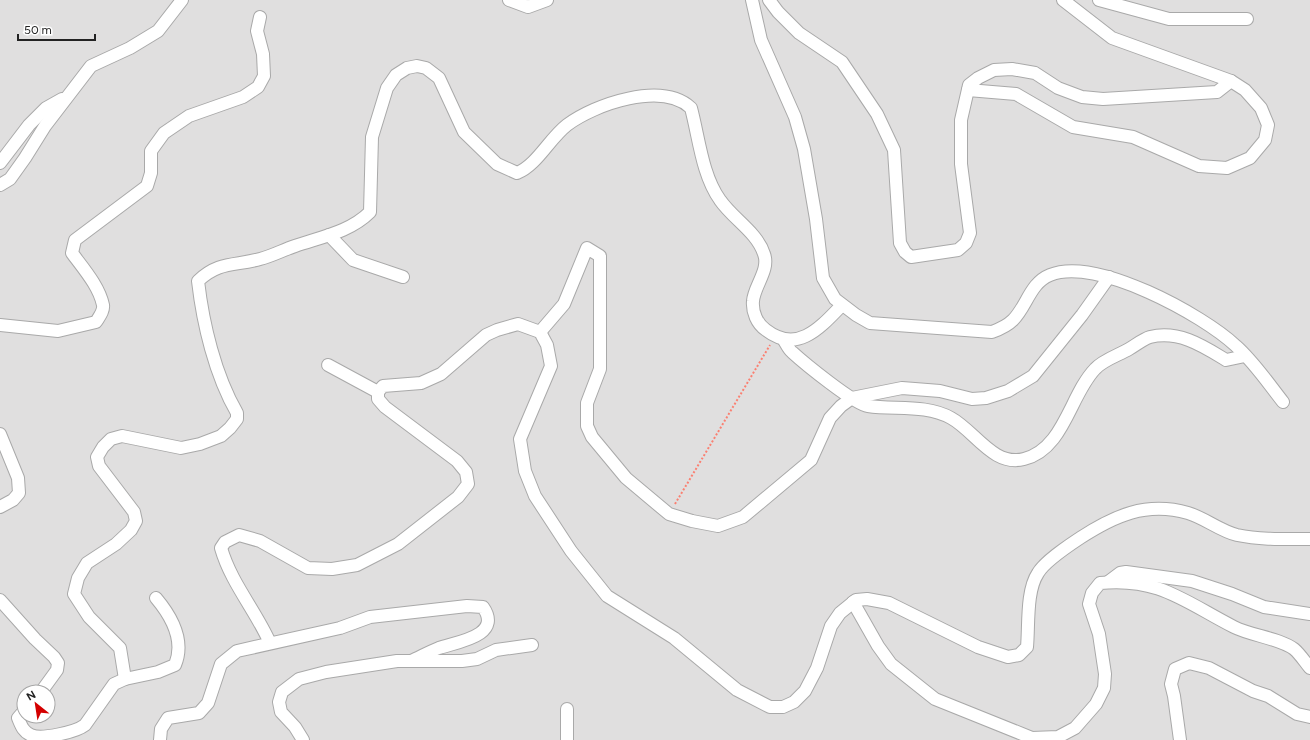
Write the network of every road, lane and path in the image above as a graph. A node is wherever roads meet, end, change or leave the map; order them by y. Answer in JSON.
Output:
{"nodes":[{"id":1,"x":182,"y":0,"type":"edge"},
{"id":2,"x":509,"y":0,"type":"edge"},
{"id":3,"x":547,"y":0,"type":"edge"},
{"id":4,"x":752,"y":0,"type":"edge"},
{"id":5,"x":769,"y":0,"type":"edge"},
{"id":6,"x":1063,"y":0,"type":"edge"},
{"id":7,"x":1099,"y":0,"type":"edge"},
{"id":8,"x":260,"y":17,"type":"dead end"},
{"id":9,"x":1247,"y":19,"type":"dead end"},
{"id":10,"x":1231,"y":80,"type":"junction"},
{"id":11,"x":968,"y":90,"type":"junction"},
{"id":12,"x":66,"y":97,"type":"junction"},
{"id":13,"x":0,"y":163,"type":"edge"},
{"id":14,"x":0,"y":185,"type":"edge"},
{"id":15,"x":329,"y":235,"type":"junction"},
{"id":16,"x":403,"y":277,"type":"dead end"},
{"id":17,"x":1109,"y":277,"type":"junction"},
{"id":18,"x":842,"y":305,"type":"junction"},
{"id":19,"x":0,"y":325,"type":"edge"},
{"id":20,"x":540,"y":332,"type":"junction"},
{"id":21,"x":778,"y":338,"type":"junction"},
{"id":22,"x":1245,"y":356,"type":"junction"},
{"id":23,"x":328,"y":365,"type":"dead end"},
{"id":24,"x":378,"y":392,"type":"junction"},
{"id":25,"x":852,"y":398,"type":"junction"},
{"id":26,"x":1283,"y":402,"type":"dead end"},
{"id":27,"x":0,"y":434,"type":"edge"},
{"id":28,"x":0,"y":507,"type":"edge"},
{"id":29,"x":669,"y":514,"type":"junction"},
{"id":30,"x":1310,"y":539,"type":"edge"},
{"id":31,"x":1108,"y":582,"type":"junction"},
{"id":32,"x":156,"y":598,"type":"dead end"},
{"id":33,"x":0,"y":600,"type":"edge"},
{"id":34,"x":853,"y":602,"type":"junction"},
{"id":35,"x":1310,"y":614,"type":"edge"},
{"id":36,"x":270,"y":643,"type":"junction"},
{"id":37,"x":532,"y":645,"type":"dead end"},
{"id":38,"x":411,"y":661,"type":"junction"},
{"id":39,"x":1310,"y":668,"type":"edge"},
{"id":40,"x":125,"y":679,"type":"junction"},
{"id":41,"x":47,"y":684,"type":"edge"},
{"id":42,"x":566,"y":709,"type":"dead end"},
{"id":43,"x":1310,"y":717,"type":"edge"},
{"id":44,"x":20,"y":724,"type":"edge"},
{"id":45,"x":80,"y":735,"type":"edge"},
{"id":46,"x":160,"y":740,"type":"edge"},
{"id":47,"x":303,"y":740,"type":"edge"},
{"id":48,"x":567,"y":740,"type":"edge"},
{"id":49,"x":1180,"y":740,"type":"edge"}],
"edges":[{"from":1,"to":12,"type":"street"},
{"from":2,"to":3,"type":"street"},
{"from":4,"to":18,"type":"street"},
{"from":5,"to":11,"type":"street"},
{"from":6,"to":10,"type":"street"},
{"from":7,"to":9,"type":"street"},
{"from":8,"to":19,"type":"street"},
{"from":10,"to":11,"type":"street"},
{"from":10,"to":11,"type":"street"},
{"from":12,"to":13,"type":"street"},
{"from":12,"to":14,"type":"street"},
{"from":15,"to":16,"type":"street"},
{"from":15,"to":21,"type":"street"},
{"from":15,"to":40,"type":"street"},
{"from":17,"to":18,"type":"street"},
{"from":17,"to":22,"type":"street"},
{"from":17,"to":25,"type":"street"},
{"from":18,"to":21,"type":"street"},
{"from":20,"to":24,"type":"street"},
{"from":20,"to":29,"type":"street"},
{"from":20,"to":34,"type":"street"},
{"from":21,"to":25,"type":"street"},
{"from":21,"to":29,"type":"path"},
{"from":22,"to":25,"type":"street"},
{"from":22,"to":26,"type":"street"},
{"from":23,"to":24,"type":"street"},
{"from":24,"to":36,"type":"street"},
{"from":25,"to":29,"type":"street"},
{"from":27,"to":28,"type":"street"},
{"from":30,"to":34,"type":"street"},
{"from":31,"to":34,"type":"street"},
{"from":31,"to":35,"type":"street"},
{"from":31,"to":39,"type":"street"},
{"from":32,"to":40,"type":"street"},
{"from":33,"to":41,"type":"street"},
{"from":36,"to":38,"type":"street"},
{"from":36,"to":46,"type":"street"},
{"from":37,"to":38,"type":"street"},
{"from":38,"to":47,"type":"street"},
{"from":40,"to":45,"type":"street"},
{"from":42,"to":48,"type":"street"},
{"from":43,"to":49,"type":"street"},
{"from":44,"to":45,"type":"street"}]}
